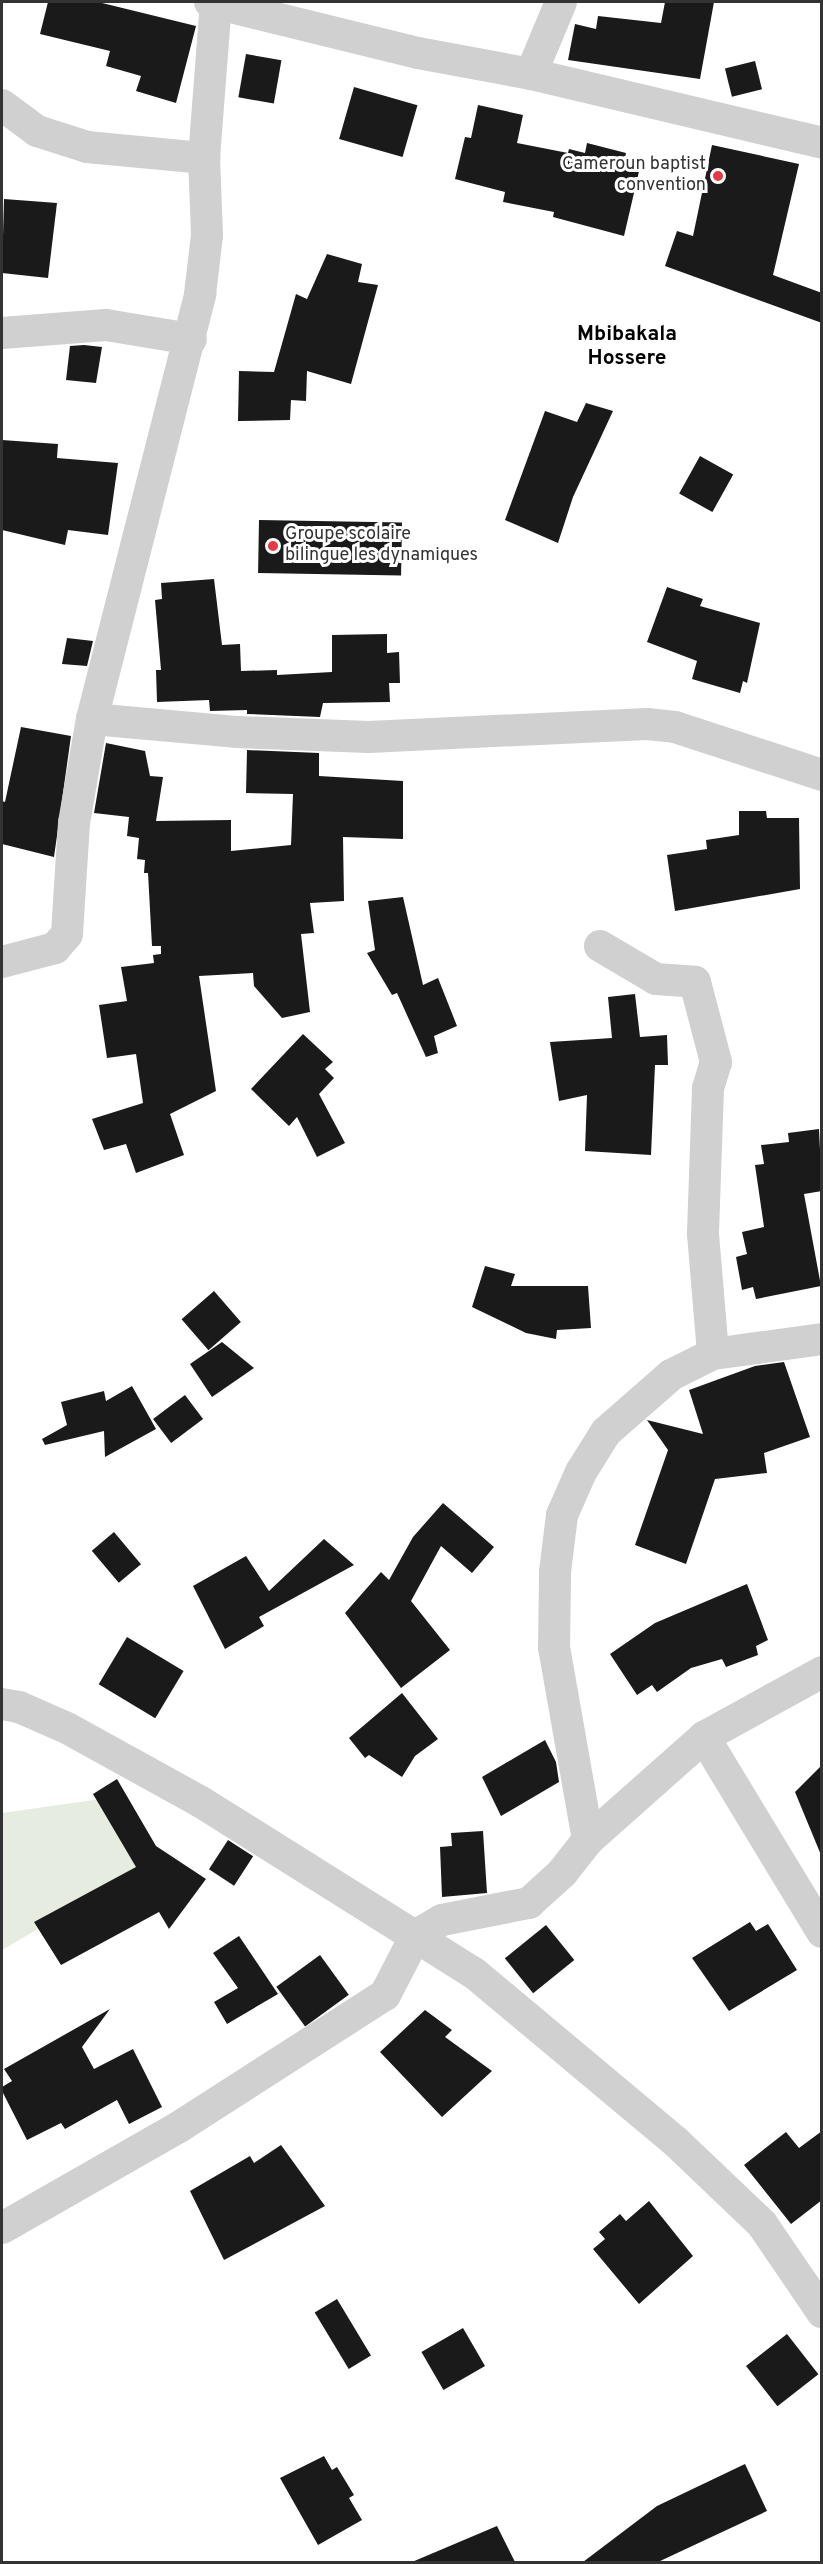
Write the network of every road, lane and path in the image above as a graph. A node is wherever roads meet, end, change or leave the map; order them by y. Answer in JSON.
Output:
{"nodes":[{"id":1,"x":214,"y":2,"type":"edge"},
{"id":2,"x":561,"y":2,"type":"edge"},
{"id":3,"x":531,"y":74,"type":"junction"},
{"id":4,"x":2,"y":105,"type":"edge"},
{"id":5,"x":822,"y":142,"type":"edge"},
{"id":6,"x":204,"y":158,"type":"junction"},
{"id":7,"x":2,"y":333,"type":"edge"},
{"id":8,"x":191,"y":339,"type":"junction"},
{"id":9,"x":92,"y":719,"type":"junction"},
{"id":10,"x":822,"y":775,"type":"edge"},
{"id":11,"x":600,"y":946,"type":"dead end"},
{"id":12,"x":2,"y":962,"type":"edge"},
{"id":13,"x":822,"y":1339,"type":"edge"},
{"id":14,"x":713,"y":1354,"type":"junction"},
{"id":15,"x":822,"y":1672,"type":"edge"},
{"id":16,"x":2,"y":1704,"type":"edge"},
{"id":17,"x":704,"y":1737,"type":"junction"},
{"id":18,"x":588,"y":1840,"type":"junction"},
{"id":19,"x":822,"y":1932,"type":"edge"},
{"id":20,"x":416,"y":1935,"type":"junction"},
{"id":21,"x":2,"y":2228,"type":"edge"},
{"id":22,"x":822,"y":2312,"type":"edge"}],
"edges":[{"from":1,"to":3,"type":"street"},
{"from":1,"to":6,"type":"street"},
{"from":2,"to":3,"type":"street"},
{"from":3,"to":5,"type":"street"},
{"from":4,"to":6,"type":"street"},
{"from":6,"to":8,"type":"street"},
{"from":7,"to":8,"type":"street"},
{"from":8,"to":9,"type":"street"},
{"from":9,"to":10,"type":"street"},
{"from":9,"to":12,"type":"street"},
{"from":11,"to":14,"type":"street"},
{"from":13,"to":14,"type":"street"},
{"from":14,"to":18,"type":"street"},
{"from":15,"to":17,"type":"street"},
{"from":16,"to":20,"type":"street"},
{"from":17,"to":18,"type":"street"},
{"from":17,"to":19,"type":"street"},
{"from":18,"to":20,"type":"street"},
{"from":20,"to":21,"type":"street"},
{"from":20,"to":22,"type":"street"}]}
